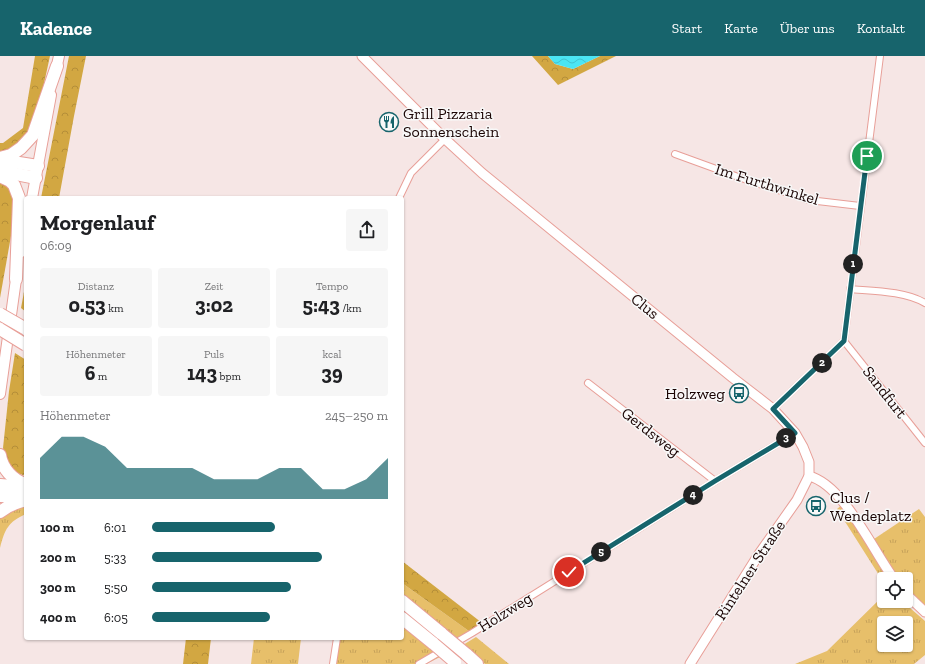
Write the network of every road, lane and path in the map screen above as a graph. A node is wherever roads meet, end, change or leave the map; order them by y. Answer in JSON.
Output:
{"nodes":[{"id":1,"x":362,"y":56,"type":"edge"},
{"id":2,"x":880,"y":56,"type":"edge"},
{"id":3,"x":58,"y":61,"type":"edge"},
{"id":4,"x":444,"y":139,"type":"junction"},
{"id":5,"x":675,"y":154,"type":"dead end"},
{"id":6,"x":0,"y":159,"type":"edge"},
{"id":7,"x":38,"y":166,"type":"junction"},
{"id":8,"x":0,"y":171,"type":"edge"},
{"id":9,"x":0,"y":176,"type":"edge"},
{"id":10,"x":36,"y":178,"type":"junction"},
{"id":11,"x":32,"y":196,"type":"edge"},
{"id":12,"x":400,"y":196,"type":"edge"},
{"id":13,"x":860,"y":206,"type":"junction"},
{"id":14,"x":24,"y":237,"type":"edge"},
{"id":15,"x":16,"y":279,"type":"junction"},
{"id":16,"x":850,"y":289,"type":"junction"},
{"id":17,"x":925,"y":303,"type":"edge"},
{"id":18,"x":0,"y":314,"type":"edge"},
{"id":19,"x":24,"y":328,"type":"edge"},
{"id":20,"x":0,"y":329,"type":"edge"},
{"id":21,"x":844,"y":341,"type":"junction"},
{"id":22,"x":24,"y":344,"type":"edge"},
{"id":23,"x":588,"y":383,"type":"dead end"},
{"id":24,"x":0,"y":394,"type":"edge"},
{"id":25,"x":773,"y":409,"type":"junction"},
{"id":26,"x":795,"y":433,"type":"junction"},
{"id":27,"x":925,"y":443,"type":"edge"},
{"id":28,"x":0,"y":455,"type":"edge"},
{"id":29,"x":809,"y":476,"type":"junction"},
{"id":30,"x":715,"y":481,"type":"junction"},
{"id":31,"x":0,"y":484,"type":"edge"},
{"id":32,"x":24,"y":485,"type":"edge"},
{"id":33,"x":24,"y":486,"type":"edge"},
{"id":34,"x":0,"y":496,"type":"edge"},
{"id":35,"x":24,"y":497,"type":"edge"},
{"id":36,"x":24,"y":500,"type":"edge"},
{"id":37,"x":0,"y":512,"type":"edge"},
{"id":38,"x":889,"y":572,"type":"edge"},
{"id":39,"x":913,"y":601,"type":"edge"},
{"id":40,"x":404,"y":604,"type":"edge"},
{"id":41,"x":925,"y":612,"type":"edge"},
{"id":42,"x":404,"y":620,"type":"edge"},
{"id":43,"x":336,"y":640,"type":"edge"},
{"id":44,"x":460,"y":660,"type":"edge"},
{"id":45,"x":333,"y":664,"type":"edge"},
{"id":46,"x":419,"y":664,"type":"edge"},
{"id":47,"x":477,"y":664,"type":"edge"},
{"id":48,"x":690,"y":664,"type":"edge"}],
"edges":[{"from":1,"to":4,"type":"main road","name":"Clus"},
{"from":2,"to":13,"type":"street"},
{"from":3,"to":6,"type":"highway"},
{"from":3,"to":7,"type":"main road"},
{"from":4,"to":12,"type":"street"},
{"from":4,"to":25,"type":"main road","name":"Clus"},
{"from":5,"to":13,"type":"street","name":"Im Furthwinkel"},
{"from":6,"to":7,"type":"highway"},
{"from":7,"to":10,"type":"main road"},
{"from":8,"to":10,"type":"highway"},
{"from":9,"to":15,"type":"highway"},
{"from":10,"to":11,"type":"main road"},
{"from":13,"to":16,"type":"street"},
{"from":14,"to":15,"type":"main road"},
{"from":15,"to":24,"type":"main road"},
{"from":16,"to":17,"type":"street"},
{"from":16,"to":21,"type":"street"},
{"from":18,"to":19,"type":"highway","bridge":true},
{"from":20,"to":22,"type":"highway","bridge":true},
{"from":21,"to":25,"type":"street"},
{"from":21,"to":27,"type":"street","name":"Sandfurt"},
{"from":23,"to":30,"type":"street","name":"Gerdsweg"},
{"from":25,"to":26,"type":"main road","name":"Clus"},
{"from":26,"to":29,"type":"main road","name":"Clus"},
{"from":26,"to":30,"type":"street","name":"Holzweg"},
{"from":28,"to":32,"type":"highway"},
{"from":29,"to":38,"type":"main road"},
{"from":29,"to":48,"type":"main road","name":"Rintelner Straße"},
{"from":30,"to":46,"type":"street","name":"Holzweg"},
{"from":31,"to":33,"type":"highway"},
{"from":34,"to":35,"type":"highway"},
{"from":36,"to":37,"type":"highway"},
{"from":39,"to":41,"type":"main road"},
{"from":40,"to":44,"type":"highway","bridge":true},
{"from":42,"to":44,"type":"highway","bridge":true},
{"from":43,"to":45,"type":"street"},
{"from":44,"to":47,"type":"highway"}]}
